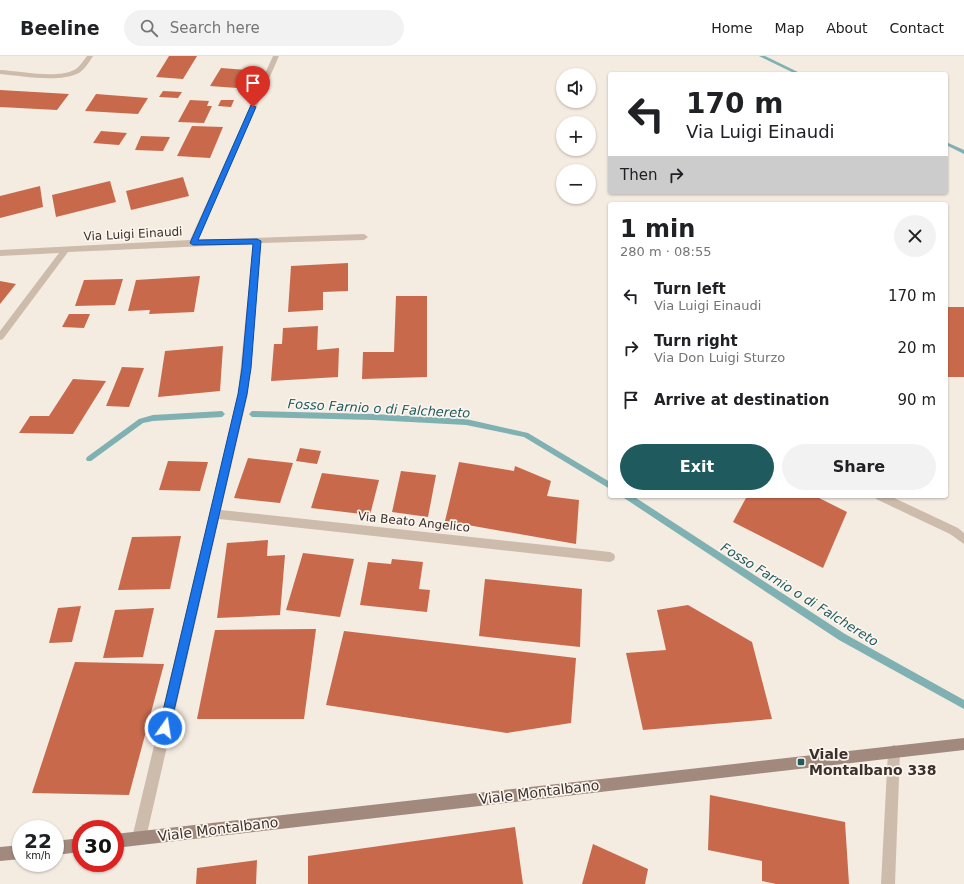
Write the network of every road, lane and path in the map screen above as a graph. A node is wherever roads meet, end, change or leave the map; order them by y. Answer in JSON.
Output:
{"nodes":[{"id":1,"x":90,"y":56,"type":"edge"},
{"id":2,"x":276,"y":56,"type":"edge"},
{"id":3,"x":0,"y":72,"type":"edge"},
{"id":4,"x":364,"y":237,"type":"dead end"},
{"id":5,"x":257,"y":241,"type":"junction"},
{"id":6,"x":193,"y":243,"type":"junction"},
{"id":7,"x":65,"y":250,"type":"junction"},
{"id":8,"x":0,"y":253,"type":"edge"},
{"id":9,"x":0,"y":337,"type":"edge"},
{"id":10,"x":884,"y":498,"type":"edge"},
{"id":11,"x":215,"y":514,"type":"junction"},
{"id":12,"x":964,"y":539,"type":"edge"},
{"id":13,"x":610,"y":556,"type":"dead end"},
{"id":14,"x":964,"y":744,"type":"edge"},
{"id":15,"x":894,"y":751,"type":"junction"},
{"id":16,"x":139,"y":838,"type":"junction"},
{"id":17,"x":124,"y":840,"type":"edge"},
{"id":18,"x":12,"y":853,"type":"edge"},
{"id":19,"x":0,"y":854,"type":"edge"},
{"id":20,"x":888,"y":884,"type":"edge"}],
"edges":[{"from":1,"to":3,"type":"street"},
{"from":2,"to":6,"type":"street"},
{"from":4,"to":5,"type":"street","name":"Via Luigi Einaudi"},
{"from":5,"to":6,"type":"street","name":"Via Luigi Einaudi"},
{"from":5,"to":11,"type":"street"},
{"from":6,"to":7,"type":"street","name":"Via Luigi Einaudi"},
{"from":7,"to":8,"type":"street","name":"Via Luigi Einaudi"},
{"from":7,"to":9,"type":"street"},
{"from":10,"to":12,"type":"street"},
{"from":11,"to":13,"type":"street","name":"Via Beato Angelico"},
{"from":11,"to":16,"type":"street"},
{"from":14,"to":15,"type":"main road","name":"Viale Montalbano"},
{"from":15,"to":16,"type":"main road","name":"Viale Montalbano"},
{"from":15,"to":20,"type":"street"},
{"from":16,"to":17,"type":"main road","name":"Viale Montalbano"},
{"from":18,"to":19,"type":"main road"}]}
